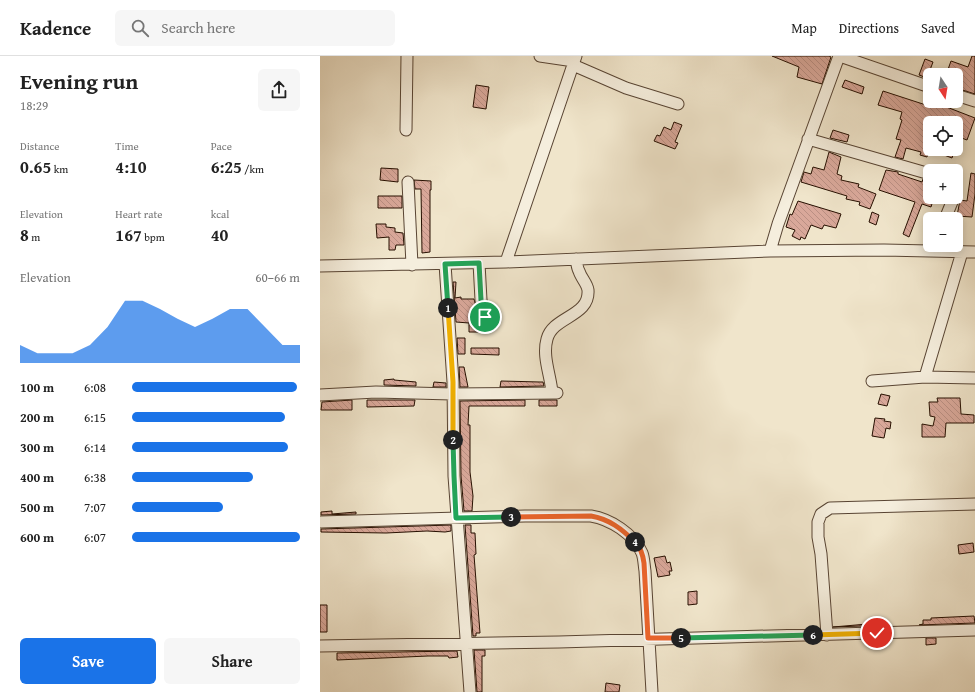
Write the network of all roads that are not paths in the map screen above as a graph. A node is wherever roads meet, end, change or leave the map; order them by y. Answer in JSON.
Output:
{"nodes":[{"id":1,"x":408,"y":56,"type":"edge"},
{"id":2,"x":540,"y":56,"type":"edge"},
{"id":3,"x":839,"y":56,"type":"edge"},
{"id":4,"x":574,"y":60,"type":"edge"},
{"id":5,"x":923,"y":84,"type":"edge"},
{"id":6,"x":963,"y":97,"type":"edge"},
{"id":7,"x":975,"y":101,"type":"edge"},
{"id":8,"x":678,"y":104,"type":"dead end"},
{"id":9,"x":406,"y":130,"type":"dead end"},
{"id":10,"x":808,"y":139,"type":"junction"},
{"id":11,"x":923,"y":172,"type":"edge"},
{"id":12,"x":408,"y":182,"type":"dead end"},
{"id":13,"x":923,"y":248,"type":"edge"},
{"id":14,"x":770,"y":251,"type":"junction"},
{"id":15,"x":962,"y":252,"type":"edge"},
{"id":16,"x":963,"y":252,"type":"edge"},
{"id":17,"x":975,"y":252,"type":"edge"},
{"id":18,"x":576,"y":259,"type":"junction"},
{"id":19,"x":506,"y":262,"type":"junction"},
{"id":20,"x":479,"y":263,"type":"junction"},
{"id":21,"x":445,"y":264,"type":"junction"},
{"id":22,"x":412,"y":265,"type":"junction"},
{"id":23,"x":320,"y":266,"type":"edge"},
{"id":24,"x":485,"y":317,"type":"dead end"},
{"id":25,"x":925,"y":377,"type":"junction"},
{"id":26,"x":975,"y":378,"type":"edge"},
{"id":27,"x":872,"y":380,"type":"dead end"},
{"id":28,"x":452,"y":394,"type":"junction"},
{"id":29,"x":320,"y":395,"type":"edge"},
{"id":30,"x":975,"y":504,"type":"edge"},
{"id":31,"x":456,"y":518,"type":"junction"},
{"id":32,"x":320,"y":522,"type":"edge"},
{"id":33,"x":975,"y":630,"type":"edge"},
{"id":34,"x":828,"y":635,"type":"junction"},
{"id":35,"x":648,"y":638,"type":"junction"},
{"id":36,"x":467,"y":644,"type":"junction"},
{"id":37,"x":320,"y":646,"type":"edge"},
{"id":38,"x":470,"y":692,"type":"edge"},
{"id":39,"x":652,"y":692,"type":"edge"}],
"edges":[{"from":1,"to":9,"type":"street"},
{"from":2,"to":4,"type":"street"},
{"from":3,"to":5,"type":"street"},
{"from":3,"to":10,"type":"street"},
{"from":4,"to":8,"type":"street"},
{"from":4,"to":19,"type":"street"},
{"from":6,"to":7,"type":"street"},
{"from":10,"to":11,"type":"street"},
{"from":10,"to":14,"type":"street"},
{"from":12,"to":22,"type":"street"},
{"from":13,"to":14,"type":"street"},
{"from":14,"to":18,"type":"street"},
{"from":15,"to":25,"type":"street"},
{"from":16,"to":17,"type":"street"},
{"from":18,"to":19,"type":"street"},
{"from":18,"to":28,"type":"street"},
{"from":19,"to":20,"type":"street"},
{"from":20,"to":21,"type":"street"},
{"from":20,"to":24,"type":"street"},
{"from":21,"to":22,"type":"street"},
{"from":21,"to":28,"type":"street"},
{"from":22,"to":23,"type":"street"},
{"from":25,"to":26,"type":"street"},
{"from":25,"to":27,"type":"street"},
{"from":28,"to":29,"type":"street"},
{"from":28,"to":31,"type":"street"},
{"from":30,"to":34,"type":"street"},
{"from":31,"to":32,"type":"street"},
{"from":31,"to":35,"type":"street"},
{"from":31,"to":36,"type":"street"},
{"from":33,"to":34,"type":"street"},
{"from":34,"to":35,"type":"street"},
{"from":35,"to":36,"type":"street"},
{"from":35,"to":39,"type":"street"},
{"from":36,"to":37,"type":"street"},
{"from":36,"to":38,"type":"street"}]}
